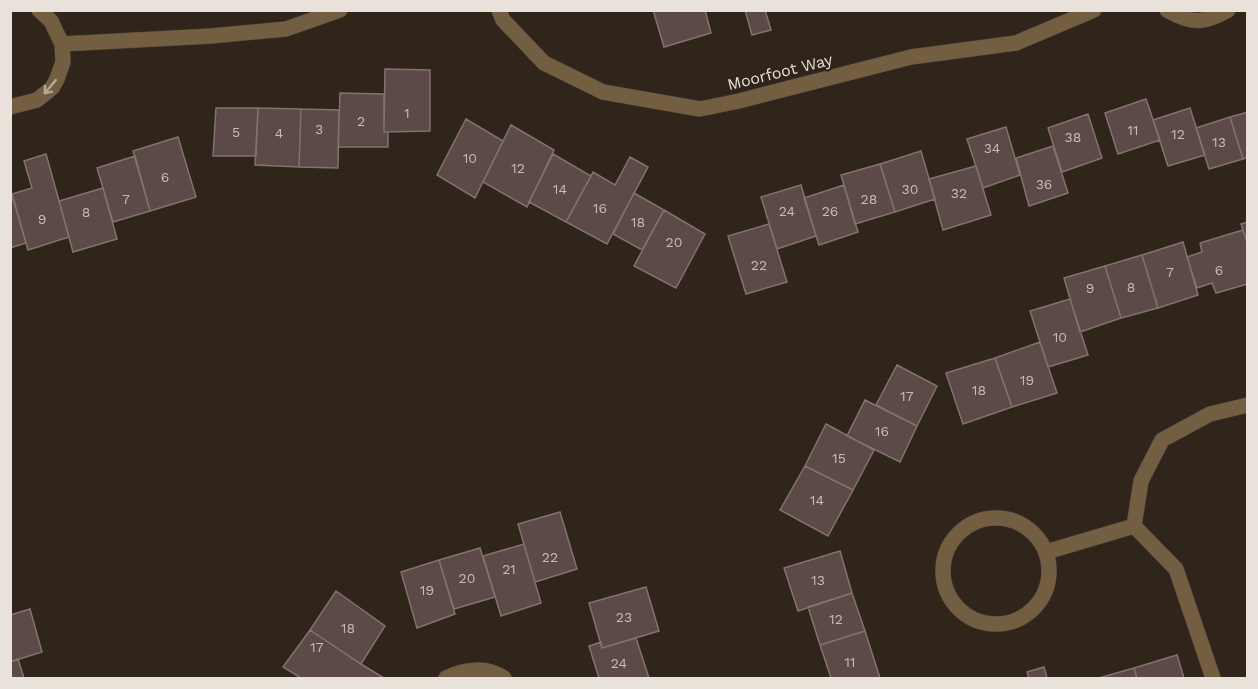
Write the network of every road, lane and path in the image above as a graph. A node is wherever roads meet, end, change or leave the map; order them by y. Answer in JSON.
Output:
{"nodes":[{"id":1,"x":39,"y":10,"type":"edge"},
{"id":2,"x":340,"y":10,"type":"edge"},
{"id":3,"x":499,"y":10,"type":"edge"},
{"id":4,"x":1094,"y":10,"type":"edge"},
{"id":5,"x":1167,"y":10,"type":"edge"},
{"id":6,"x":1228,"y":10,"type":"edge"},
{"id":7,"x":62,"y":44,"type":"junction"},
{"id":8,"x":10,"y":107,"type":"edge"},
{"id":9,"x":1248,"y":405,"type":"edge"},
{"id":10,"x":1134,"y":526,"type":"junction"},
{"id":11,"x":1046,"y":552,"type":"junction"},
{"id":12,"x":446,"y":678,"type":"edge"},
{"id":13,"x":504,"y":678,"type":"edge"},
{"id":14,"x":1213,"y":678,"type":"edge"}],
"edges":[{"from":1,"to":7,"type":"street"},
{"from":2,"to":7,"type":"street"},
{"from":3,"to":4,"type":"street","name":"Moorfoot Way"},
{"from":5,"to":6,"type":"street"},
{"from":7,"to":8,"type":"street","one_way":true},
{"from":9,"to":10,"type":"street"},
{"from":10,"to":11,"type":"street"},
{"from":10,"to":14,"type":"street"},
{"from":11,"to":11,"type":"street"},
{"from":12,"to":13,"type":"street"}]}
